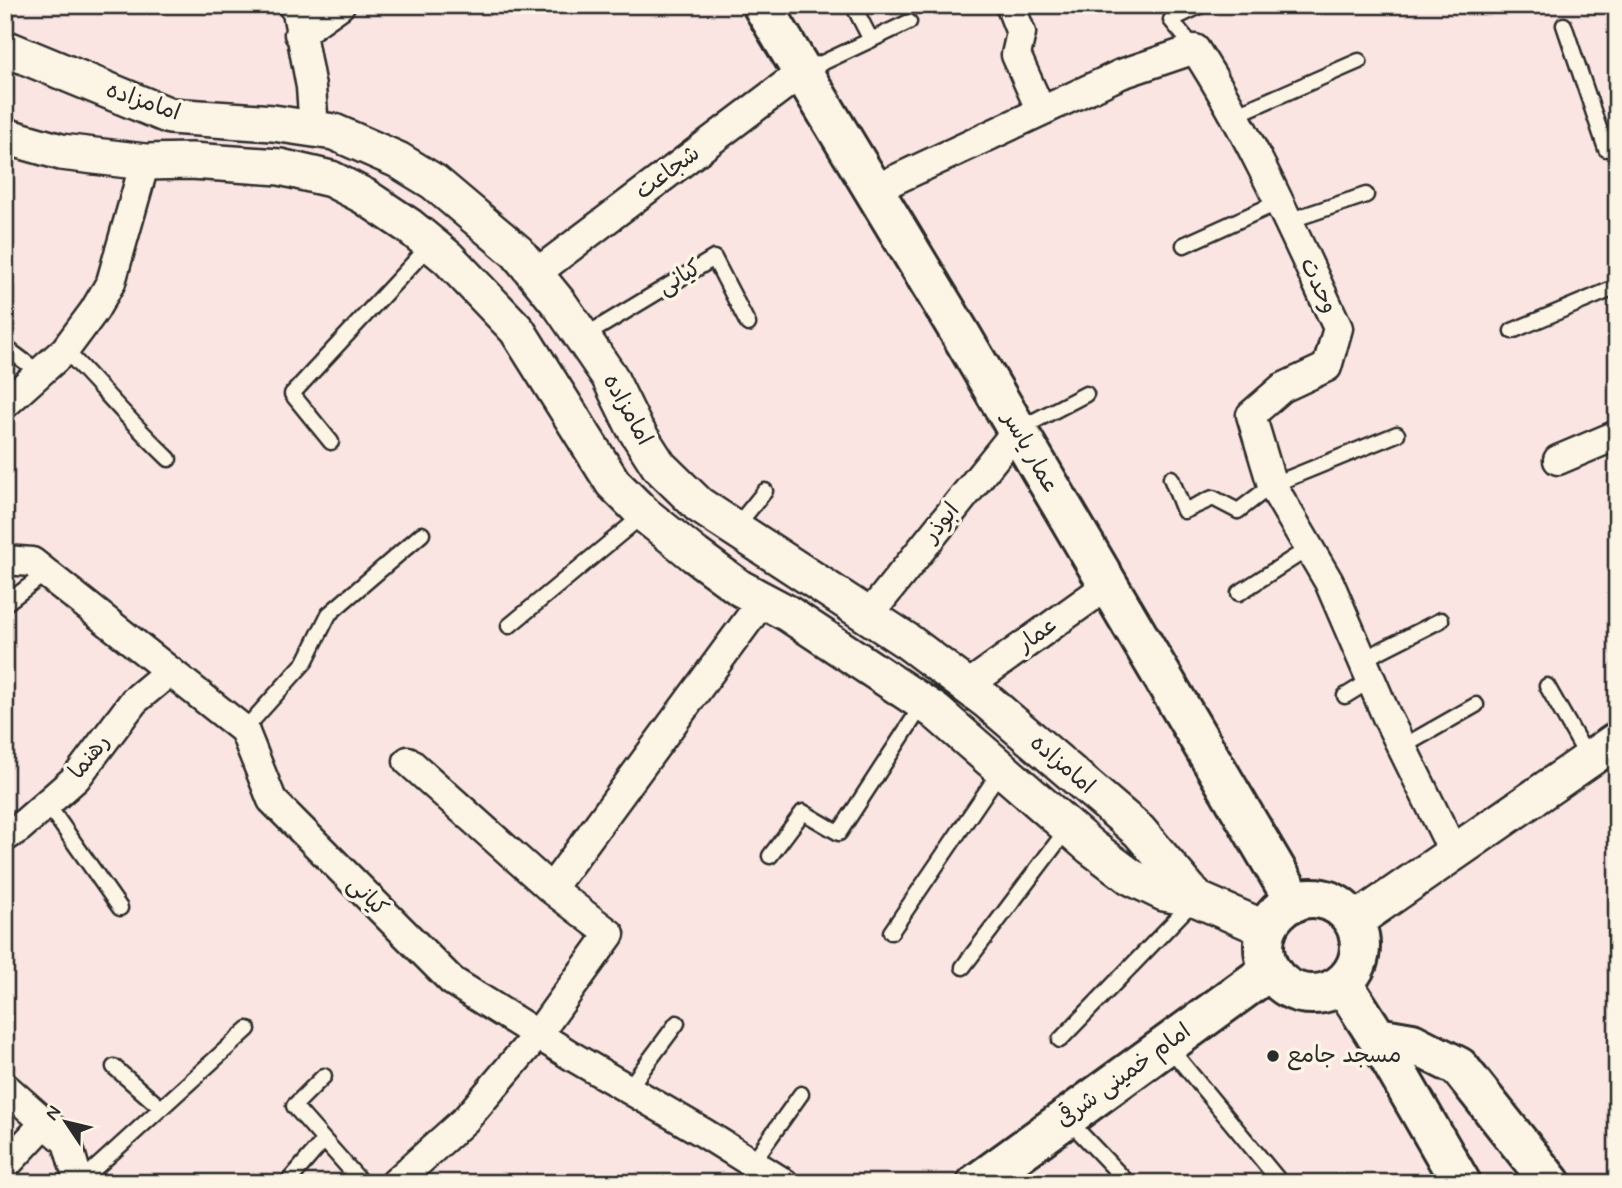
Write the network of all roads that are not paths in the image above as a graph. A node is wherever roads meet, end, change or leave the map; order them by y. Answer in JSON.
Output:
{"nodes":[{"id":1,"x":292,"y":5,"type":"edge"},
{"id":2,"x":340,"y":5,"type":"edge"},
{"id":3,"x":762,"y":5,"type":"edge"},
{"id":4,"x":853,"y":5,"type":"edge"},
{"id":5,"x":1010,"y":5,"type":"edge"},
{"id":6,"x":1202,"y":5,"type":"edge"},
{"id":7,"x":909,"y":22,"type":"dead end"},
{"id":8,"x":1563,"y":25,"type":"dead end"},
{"id":9,"x":299,"y":34,"type":"junction"},
{"id":10,"x":871,"y":40,"type":"junction"},
{"id":11,"x":5,"y":48,"type":"edge"},
{"id":12,"x":1195,"y":49,"type":"junction"},
{"id":13,"x":1359,"y":61,"type":"dead end"},
{"id":14,"x":802,"y":72,"type":"junction"},
{"id":15,"x":1041,"y":111,"type":"junction"},
{"id":16,"x":1234,"y":115,"type":"junction"},
{"id":17,"x":314,"y":129,"type":"junction"},
{"id":18,"x":5,"y":136,"type":"edge"},
{"id":19,"x":1617,"y":145,"type":"edge"},
{"id":20,"x":145,"y":162,"type":"junction"},
{"id":21,"x":873,"y":190,"type":"junction"},
{"id":22,"x":1366,"y":195,"type":"dead end"},
{"id":23,"x":1284,"y":211,"type":"junction"},
{"id":24,"x":431,"y":244,"type":"junction"},
{"id":25,"x":1184,"y":245,"type":"dead end"},
{"id":26,"x":535,"y":274,"type":"junction"},
{"id":27,"x":1617,"y":287,"type":"edge"},
{"id":28,"x":748,"y":324,"type":"dead end"},
{"id":29,"x":1512,"y":331,"type":"dead end"},
{"id":30,"x":583,"y":337,"type":"junction"},
{"id":31,"x":5,"y":347,"type":"edge"},
{"id":32,"x":65,"y":350,"type":"junction"},
{"id":33,"x":40,"y":373,"type":"junction"},
{"id":34,"x":1086,"y":394,"type":"dead end"},
{"id":35,"x":5,"y":404,"type":"edge"},
{"id":36,"x":1017,"y":430,"type":"junction"},
{"id":37,"x":1397,"y":434,"type":"dead end"},
{"id":38,"x":1617,"y":435,"type":"edge"},
{"id":39,"x":331,"y":442,"type":"dead end"},
{"id":40,"x":169,"y":459,"type":"dead end"},
{"id":41,"x":1558,"y":460,"type":"dead end"},
{"id":42,"x":1171,"y":478,"type":"dead end"},
{"id":43,"x":1272,"y":485,"type":"junction"},
{"id":44,"x":765,"y":491,"type":"dead end"},
{"id":45,"x":644,"y":514,"type":"junction"},
{"id":46,"x":734,"y":529,"type":"junction"},
{"id":47,"x":422,"y":534,"type":"dead end"},
{"id":48,"x":1308,"y":548,"type":"junction"},
{"id":49,"x":5,"y":560,"type":"edge"},
{"id":50,"x":46,"y":573,"type":"junction"},
{"id":51,"x":1108,"y":585,"type":"junction"},
{"id":52,"x":1239,"y":593,"type":"dead end"},
{"id":53,"x":763,"y":600,"type":"junction"},
{"id":54,"x":5,"y":604,"type":"edge"},
{"id":55,"x":868,"y":616,"type":"junction"},
{"id":56,"x":1441,"y":620,"type":"dead end"},
{"id":57,"x":509,"y":626,"type":"dead end"},
{"id":58,"x":1366,"y":670,"type":"junction"},
{"id":59,"x":170,"y":671,"type":"junction"},
{"id":60,"x":967,"y":686,"type":"junction"},
{"id":61,"x":1547,"y":686,"type":"dead end"},
{"id":62,"x":1345,"y":696,"type":"dead end"},
{"id":63,"x":923,"y":703,"type":"junction"},
{"id":64,"x":1476,"y":705,"type":"dead end"},
{"id":65,"x":244,"y":730,"type":"junction"},
{"id":66,"x":1617,"y":740,"type":"edge"},
{"id":67,"x":1402,"y":747,"type":"junction"},
{"id":68,"x":1589,"y":760,"type":"junction"},
{"id":69,"x":408,"y":761,"type":"dead end"},
{"id":70,"x":1002,"y":769,"type":"junction"},
{"id":71,"x":47,"y":804,"type":"junction"},
{"id":72,"x":1069,"y":827,"type":"junction"},
{"id":73,"x":5,"y":837,"type":"edge"},
{"id":74,"x":1454,"y":853,"type":"junction"},
{"id":75,"x":770,"y":856,"type":"dead end"},
{"id":76,"x":551,"y":889,"type":"junction"},
{"id":77,"x":1196,"y":899,"type":"junction"},
{"id":78,"x":1294,"y":902,"type":"junction"},
{"id":79,"x":120,"y":908,"type":"dead end"},
{"id":80,"x":1353,"y":922,"type":"junction"},
{"id":81,"x":1268,"y":930,"type":"junction"},
{"id":82,"x":891,"y":932,"type":"dead end"},
{"id":83,"x":963,"y":967,"type":"dead end"},
{"id":84,"x":1270,"y":970,"type":"junction"},
{"id":85,"x":1343,"y":984,"type":"junction"},
{"id":86,"x":677,"y":1023,"type":"dead end"},
{"id":87,"x":248,"y":1029,"type":"dead end"},
{"id":88,"x":538,"y":1034,"type":"junction"},
{"id":89,"x":1377,"y":1037,"type":"junction"},
{"id":90,"x":1060,"y":1040,"type":"dead end"},
{"id":91,"x":1167,"y":1045,"type":"junction"},
{"id":92,"x":114,"y":1067,"type":"dead end"},
{"id":93,"x":324,"y":1076,"type":"dead end"},
{"id":94,"x":5,"y":1087,"type":"edge"},
{"id":95,"x":628,"y":1089,"type":"junction"},
{"id":96,"x":801,"y":1094,"type":"dead end"},
{"id":97,"x":161,"y":1108,"type":"junction"},
{"id":98,"x":1066,"y":1118,"type":"junction"},
{"id":99,"x":45,"y":1123,"type":"junction"},
{"id":100,"x":324,"y":1140,"type":"junction"},
{"id":101,"x":752,"y":1163,"type":"junction"},
{"id":102,"x":5,"y":1166,"type":"edge"},
{"id":103,"x":79,"y":1183,"type":"edge"},
{"id":104,"x":287,"y":1183,"type":"edge"},
{"id":105,"x":362,"y":1183,"type":"edge"},
{"id":106,"x":396,"y":1183,"type":"edge"},
{"id":107,"x":784,"y":1183,"type":"edge"},
{"id":108,"x":977,"y":1183,"type":"edge"},
{"id":109,"x":1128,"y":1183,"type":"edge"},
{"id":110,"x":1281,"y":1183,"type":"edge"},
{"id":111,"x":1461,"y":1183,"type":"edge"},
{"id":112,"x":1551,"y":1183,"type":"edge"}],
"edges":[{"from":1,"to":9,"type":"street"},
{"from":2,"to":9,"type":"street"},
{"from":3,"to":14,"type":"main road","name":"عمار یاسر"},
{"from":4,"to":10,"type":"lane"},
{"from":5,"to":15,"type":"street"},
{"from":6,"to":12,"type":"lane"},
{"from":7,"to":10,"type":"lane"},
{"from":8,"to":19,"type":"lane"},
{"from":9,"to":17,"type":"street"},
{"from":10,"to":14,"type":"lane"},
{"from":11,"to":17,"type":"street","name":"امامزاده"},
{"from":12,"to":15,"type":"street"},
{"from":12,"to":16,"type":"street","name":"وحدت"},
{"from":13,"to":16,"type":"lane"},
{"from":14,"to":21,"type":"main road","name":"عمار یاسر"},
{"from":14,"to":26,"type":"street","name":"شجاعت"},
{"from":15,"to":21,"type":"street"},
{"from":16,"to":23,"type":"street","name":"وحدت"},
{"from":17,"to":26,"type":"street","name":"امامزاده"},
{"from":18,"to":20,"type":"street","name":"امامزاده"},
{"from":20,"to":24,"type":"street","name":"امامزاده"},
{"from":20,"to":32,"type":"street"},
{"from":21,"to":36,"type":"main road","name":"عمار یاسر"},
{"from":22,"to":23,"type":"lane"},
{"from":23,"to":25,"type":"lane"},
{"from":23,"to":43,"type":"street","name":"وحدت"},
{"from":24,"to":39,"type":"lane"},
{"from":24,"to":45,"type":"street","name":"امامزاده"},
{"from":26,"to":30,"type":"street","name":"امامزاده"},
{"from":27,"to":29,"type":"lane"},
{"from":28,"to":30,"type":"lane","name":"کیانی"},
{"from":30,"to":46,"type":"street","name":"امامزاده"},
{"from":31,"to":33,"type":"lane"},
{"from":32,"to":33,"type":"street"},
{"from":32,"to":40,"type":"lane"},
{"from":33,"to":35,"type":"street"},
{"from":34,"to":36,"type":"lane"},
{"from":36,"to":51,"type":"main road","name":"عمار یاسر"},
{"from":36,"to":55,"type":"street","name":"ابوذر"},
{"from":37,"to":43,"type":"lane"},
{"from":38,"to":41,"type":"street"},
{"from":42,"to":43,"type":"lane"},
{"from":43,"to":48,"type":"street","name":"وحدت"},
{"from":44,"to":46,"type":"lane"},
{"from":45,"to":53,"type":"street","name":"امامزاده"},
{"from":45,"to":57,"type":"lane"},
{"from":46,"to":55,"type":"street","name":"امامزاده"},
{"from":47,"to":65,"type":"lane"},
{"from":48,"to":52,"type":"lane"},
{"from":48,"to":58,"type":"street","name":"وحدت"},
{"from":49,"to":50,"type":"street","name":"کیانی"},
{"from":50,"to":54,"type":"lane"},
{"from":50,"to":59,"type":"street","name":"کیانی"},
{"from":51,"to":60,"type":"street","name":"عمار"},
{"from":51,"to":78,"type":"main road","name":"عمار یاسر"},
{"from":53,"to":63,"type":"street","name":"امامزاده"},
{"from":53,"to":76,"type":"street"},
{"from":55,"to":60,"type":"street","name":"امامزاده"},
{"from":56,"to":58,"type":"lane"},
{"from":58,"to":62,"type":"lane"},
{"from":58,"to":67,"type":"street","name":"وحدت"},
{"from":59,"to":65,"type":"street","name":"کیانی"},
{"from":59,"to":71,"type":"street","name":"رهنما"},
{"from":60,"to":77,"type":"street","name":"امامزاده"},
{"from":61,"to":68,"type":"lane"},
{"from":63,"to":70,"type":"street","name":"امامزاده"},
{"from":63,"to":75,"type":"lane"},
{"from":64,"to":67,"type":"lane"},
{"from":65,"to":88,"type":"street","name":"کیانی"},
{"from":66,"to":68,"type":"street"},
{"from":67,"to":74,"type":"street","name":"وحدت"},
{"from":68,"to":74,"type":"street"},
{"from":69,"to":76,"type":"street"},
{"from":70,"to":72,"type":"street","name":"امامزاده"},
{"from":70,"to":82,"type":"lane"},
{"from":71,"to":73,"type":"street","name":"رهنما"},
{"from":71,"to":79,"type":"lane"},
{"from":72,"to":77,"type":"street","name":"امامزاده"},
{"from":72,"to":83,"type":"lane"},
{"from":74,"to":80,"type":"street"},
{"from":76,"to":88,"type":"street"},
{"from":77,"to":81,"type":"street","name":"امامزاده"},
{"from":77,"to":90,"type":"lane"},
{"from":78,"to":80,"type":"main road"},
{"from":78,"to":81,"type":"main road"},
{"from":80,"to":85,"type":"main road"},
{"from":81,"to":84,"type":"main road"},
{"from":84,"to":85,"type":"main road"},
{"from":84,"to":91,"type":"main road","name":"امام خمینی شرقی"},
{"from":85,"to":89,"type":"main road"},
{"from":86,"to":95,"type":"lane"},
{"from":87,"to":97,"type":"lane"},
{"from":88,"to":95,"type":"street","name":"کیانی"},
{"from":88,"to":106,"type":"street"},
{"from":89,"to":111,"type":"main road"},
{"from":89,"to":112,"type":"main road"},
{"from":91,"to":98,"type":"main road","name":"امام خمینی شرقی"},
{"from":91,"to":110,"type":"lane"},
{"from":92,"to":97,"type":"lane"},
{"from":93,"to":100,"type":"lane"},
{"from":94,"to":99,"type":"street"},
{"from":95,"to":101,"type":"street","name":"کیانی"},
{"from":96,"to":101,"type":"lane"},
{"from":97,"to":103,"type":"lane"},
{"from":98,"to":108,"type":"main road","name":"امام خمینی شرقی"},
{"from":98,"to":109,"type":"lane"},
{"from":99,"to":102,"type":"street"},
{"from":99,"to":103,"type":"street"},
{"from":100,"to":104,"type":"lane"},
{"from":100,"to":105,"type":"lane"},
{"from":101,"to":107,"type":"street","name":"کیانی"}]}
